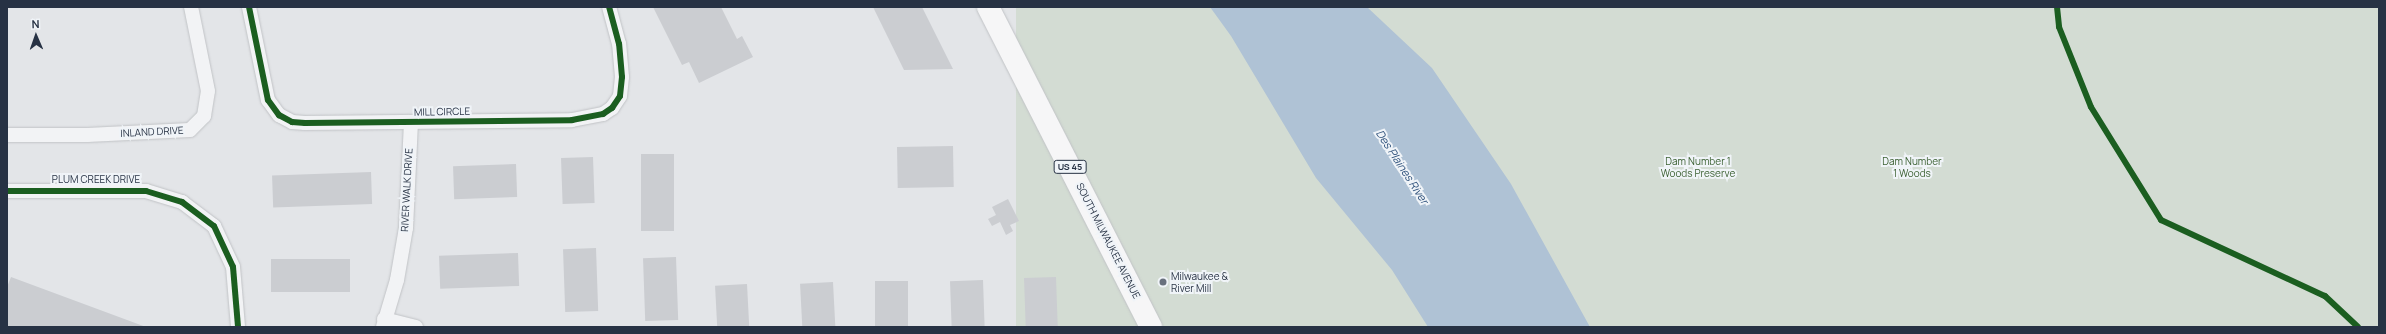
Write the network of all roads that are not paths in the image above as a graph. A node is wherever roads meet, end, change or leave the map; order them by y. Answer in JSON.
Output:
{"nodes":[{"id":1,"x":191,"y":7,"type":"edge"},
{"id":2,"x":250,"y":7,"type":"edge"},
{"id":3,"x":609,"y":7,"type":"edge"},
{"id":4,"x":988,"y":7,"type":"edge"},
{"id":5,"x":411,"y":123,"type":"junction"},
{"id":6,"x":7,"y":135,"type":"edge"},
{"id":7,"x":7,"y":191,"type":"edge"},
{"id":8,"x":384,"y":323,"type":"edge"},
{"id":9,"x":238,"y":327,"type":"edge"},
{"id":10,"x":416,"y":327,"type":"edge"},
{"id":11,"x":1151,"y":327,"type":"edge"}],
"edges":[{"from":1,"to":6,"type":"street","name":"INLAND DRIVE"},
{"from":2,"to":5,"type":"street","name":"MILL CIRCLE"},
{"from":3,"to":5,"type":"street","name":"MILL CIRCLE"},
{"from":4,"to":11,"type":"main road","name":"SOUTH MILWAUKEE AVENUE","number":"US 45"},
{"from":5,"to":8,"type":"street","name":"RIVER WALK DRIVE"},
{"from":7,"to":9,"type":"street","name":"PLUM CREEK DRIVE"},
{"from":8,"to":10,"type":"street"}]}
